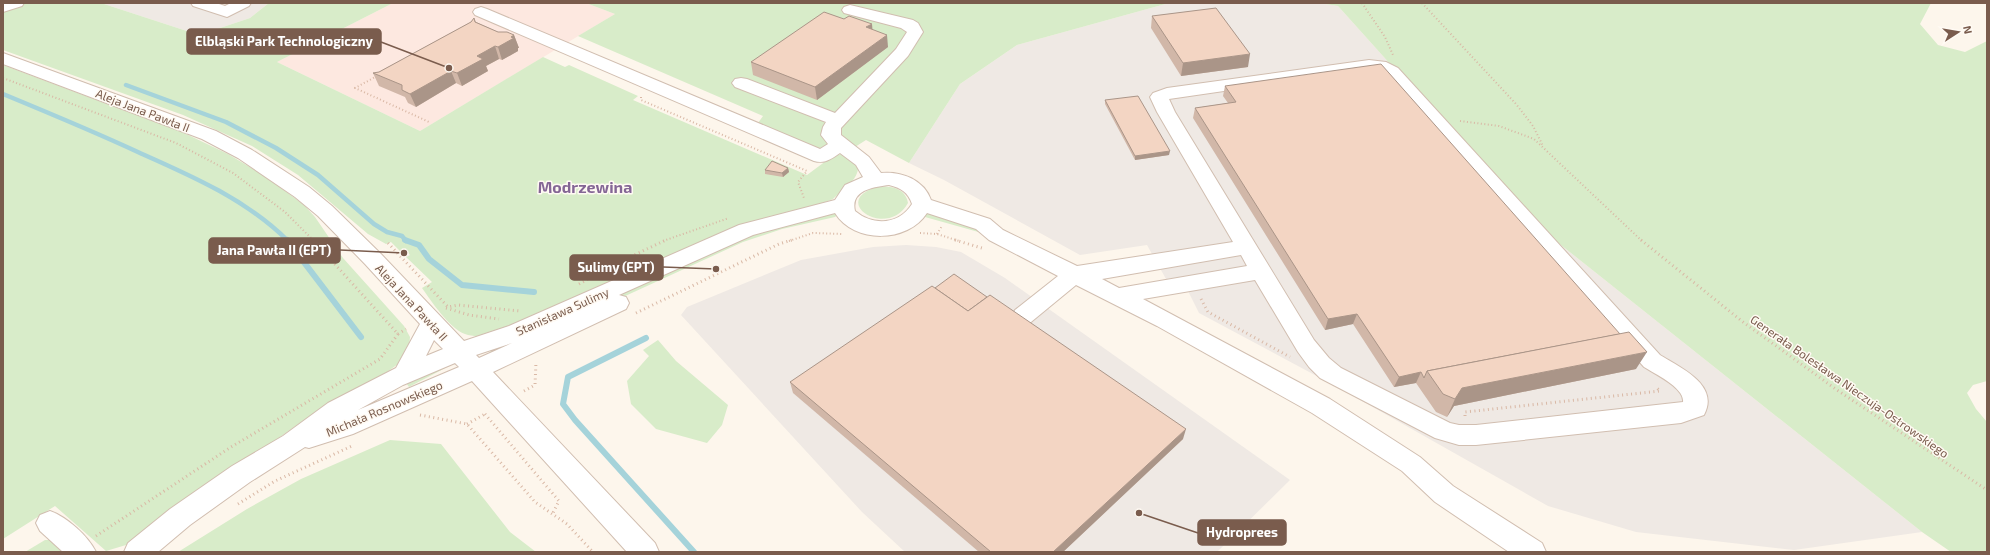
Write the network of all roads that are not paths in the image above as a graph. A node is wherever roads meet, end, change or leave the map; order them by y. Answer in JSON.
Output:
{"nodes":[{"id":1,"x":16,"y":3,"type":"edge"},
{"id":2,"x":199,"y":3,"type":"edge"},
{"id":3,"x":243,"y":3,"type":"edge"},
{"id":4,"x":3,"y":8,"type":"edge"},
{"id":5,"x":850,"y":10,"type":"dead end"},
{"id":6,"x":481,"y":12,"type":"dead end"},
{"id":7,"x":3,"y":58,"type":"edge"},
{"id":8,"x":741,"y":83,"type":"dead end"},
{"id":9,"x":839,"y":121,"type":"junction"},
{"id":10,"x":839,"y":145,"type":"junction"},
{"id":11,"x":875,"y":180,"type":"junction"},
{"id":12,"x":847,"y":218,"type":"junction"},
{"id":13,"x":917,"y":218,"type":"junction"},
{"id":14,"x":1246,"y":246,"type":"junction"},
{"id":15,"x":1261,"y":272,"type":"junction"},
{"id":16,"x":1075,"y":274,"type":"junction"},
{"id":17,"x":1116,"y":296,"type":"junction"},
{"id":18,"x":440,"y":315,"type":"junction"},
{"id":19,"x":1023,"y":316,"type":"edge"},
{"id":20,"x":467,"y":361,"type":"junction"},
{"id":21,"x":404,"y":375,"type":"junction"},
{"id":22,"x":1340,"y":377,"type":"junction"},
{"id":23,"x":1316,"y":404,"type":"junction"},
{"id":24,"x":292,"y":443,"type":"junction"},
{"id":25,"x":50,"y":523,"type":"dead end"},
{"id":26,"x":80,"y":550,"type":"edge"},
{"id":27,"x":138,"y":552,"type":"edge"},
{"id":28,"x":645,"y":552,"type":"edge"},
{"id":29,"x":1532,"y":552,"type":"edge"}],
"edges":[{"from":1,"to":4,"type":"street"},
{"from":2,"to":3,"type":"street"},
{"from":5,"to":9,"type":"street"},
{"from":6,"to":10,"type":"street"},
{"from":7,"to":18,"type":"street","name":"Aleja Jana Pawła II"},
{"from":8,"to":9,"type":"street"},
{"from":9,"to":10,"type":"street"},
{"from":10,"to":11,"type":"street"},
{"from":11,"to":12,"type":"street"},
{"from":11,"to":13,"type":"street"},
{"from":12,"to":13,"type":"street"},
{"from":12,"to":20,"type":"street","name":"Stanisława Sulimy"},
{"from":13,"to":16,"type":"street"},
{"from":14,"to":15,"type":"street"},
{"from":14,"to":16,"type":"street"},
{"from":14,"to":22,"type":"street"},
{"from":15,"to":17,"type":"street"},
{"from":15,"to":22,"type":"street"},
{"from":16,"to":17,"type":"street"},
{"from":16,"to":19,"type":"street"},
{"from":17,"to":23,"type":"street"},
{"from":18,"to":20,"type":"street","name":"Aleja Jana Pawła II"},
{"from":18,"to":21,"type":"street"},
{"from":20,"to":21,"type":"street","name":"Michała Rosnowskiego"},
{"from":20,"to":24,"type":"street","name":"Michała Rosnowskiego"},
{"from":20,"to":28,"type":"street","name":"Aleja Jana Pawła II"},
{"from":21,"to":24,"type":"street","name":"Michała Rosnowskiego"},
{"from":22,"to":23,"type":"street"},
{"from":23,"to":29,"type":"street"},
{"from":24,"to":27,"type":"street","name":"Michała Rosnowskiego"},
{"from":25,"to":26,"type":"street"}]}
